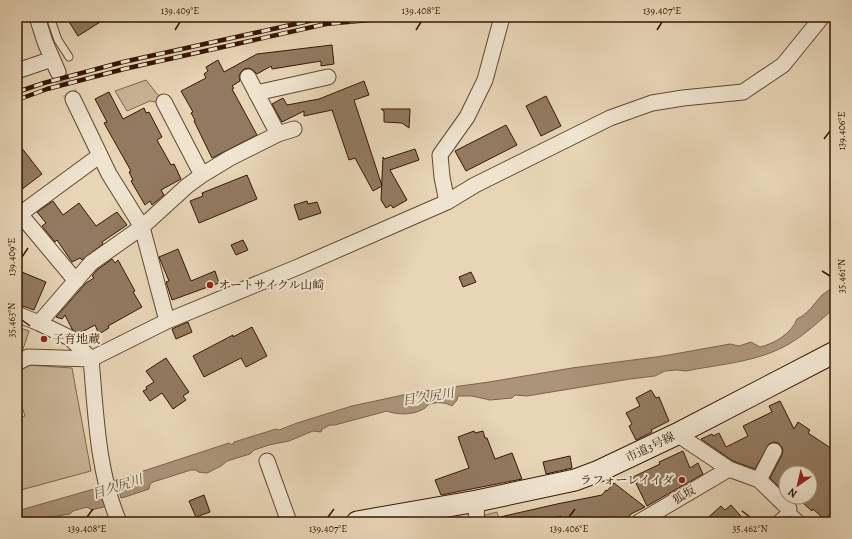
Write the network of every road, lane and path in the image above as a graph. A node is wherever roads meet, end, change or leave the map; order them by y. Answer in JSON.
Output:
{"nodes":[{"id":1,"x":37,"y":17,"type":"edge"},
{"id":2,"x":50,"y":17,"type":"edge"},
{"id":3,"x":502,"y":17,"type":"edge"},
{"id":4,"x":822,"y":17,"type":"edge"},
{"id":5,"x":69,"y":57,"type":"dead end"},
{"id":6,"x":17,"y":71,"type":"edge"},
{"id":7,"x":319,"y":75,"type":"dead end"},
{"id":8,"x":248,"y":77,"type":"dead end"},
{"id":9,"x":256,"y":93,"type":"junction"},
{"id":10,"x":73,"y":99,"type":"tunnel mouth"},
{"id":11,"x":164,"y":102,"type":"dead end"},
{"id":12,"x":294,"y":129,"type":"dead end"},
{"id":13,"x":278,"y":134,"type":"junction"},
{"id":14,"x":99,"y":156,"type":"junction"},
{"id":15,"x":202,"y":175,"type":"junction"},
{"id":16,"x":447,"y":202,"type":"junction"},
{"id":17,"x":142,"y":227,"type":"junction"},
{"id":18,"x":76,"y":281,"type":"junction"},
{"id":19,"x":17,"y":314,"type":"edge"},
{"id":20,"x":167,"y":321,"type":"junction"},
{"id":21,"x":40,"y":323,"type":"junction"},
{"id":22,"x":835,"y":352,"type":"edge"},
{"id":23,"x":91,"y":359,"type":"junction"},
{"id":24,"x":17,"y":363,"type":"edge"},
{"id":25,"x":678,"y":434,"type":"junction"},
{"id":26,"x":774,"y":451,"type":"dead end"},
{"id":27,"x":267,"y":461,"type":"dead end"},
{"id":28,"x":728,"y":469,"type":"junction"},
{"id":29,"x":759,"y":480,"type":"junction"},
{"id":30,"x":477,"y":501,"type":"junction"},
{"id":31,"x":789,"y":509,"type":"junction"},
{"id":32,"x":119,"y":522,"type":"edge"},
{"id":33,"x":289,"y":522,"type":"edge"},
{"id":34,"x":358,"y":522,"type":"edge"},
{"id":35,"x":476,"y":522,"type":"edge"},
{"id":36,"x":640,"y":522,"type":"edge"},
{"id":37,"x":774,"y":522,"type":"edge"},
{"id":38,"x":803,"y":522,"type":"edge"}],
"edges":[{"from":1,"to":6,"type":"street"},
{"from":2,"to":5,"type":"lane"},
{"from":3,"to":16,"type":"street"},
{"from":4,"to":16,"type":"street"},
{"from":7,"to":9,"type":"street"},
{"from":8,"to":9,"type":"street"},
{"from":9,"to":13,"type":"street"},
{"from":10,"to":14,"type":"street"},
{"from":11,"to":15,"type":"street"},
{"from":12,"to":13,"type":"street"},
{"from":13,"to":15,"type":"street"},
{"from":14,"to":17,"type":"street"},
{"from":14,"to":18,"type":"street"},
{"from":15,"to":17,"type":"street"},
{"from":16,"to":20,"type":"street"},
{"from":17,"to":18,"type":"street"},
{"from":17,"to":20,"type":"street"},
{"from":18,"to":21,"type":"street"},
{"from":19,"to":21,"type":"street"},
{"from":20,"to":23,"type":"street"},
{"from":21,"to":23,"type":"street"},
{"from":22,"to":25,"type":"street","name":"市道3号線"},
{"from":23,"to":24,"type":"street"},
{"from":23,"to":32,"type":"street"},
{"from":25,"to":28,"type":"street"},
{"from":25,"to":30,"type":"street","name":"市道3号線"},
{"from":26,"to":29,"type":"street"},
{"from":27,"to":33,"type":"street"},
{"from":28,"to":29,"type":"street"},
{"from":28,"to":36,"type":"street","name":"狐坂"},
{"from":29,"to":31,"type":"street"},
{"from":30,"to":34,"type":"street","name":"市道3号線"},
{"from":30,"to":35,"type":"street"},
{"from":31,"to":37,"type":"lane"},
{"from":31,"to":38,"type":"lane"}]}
